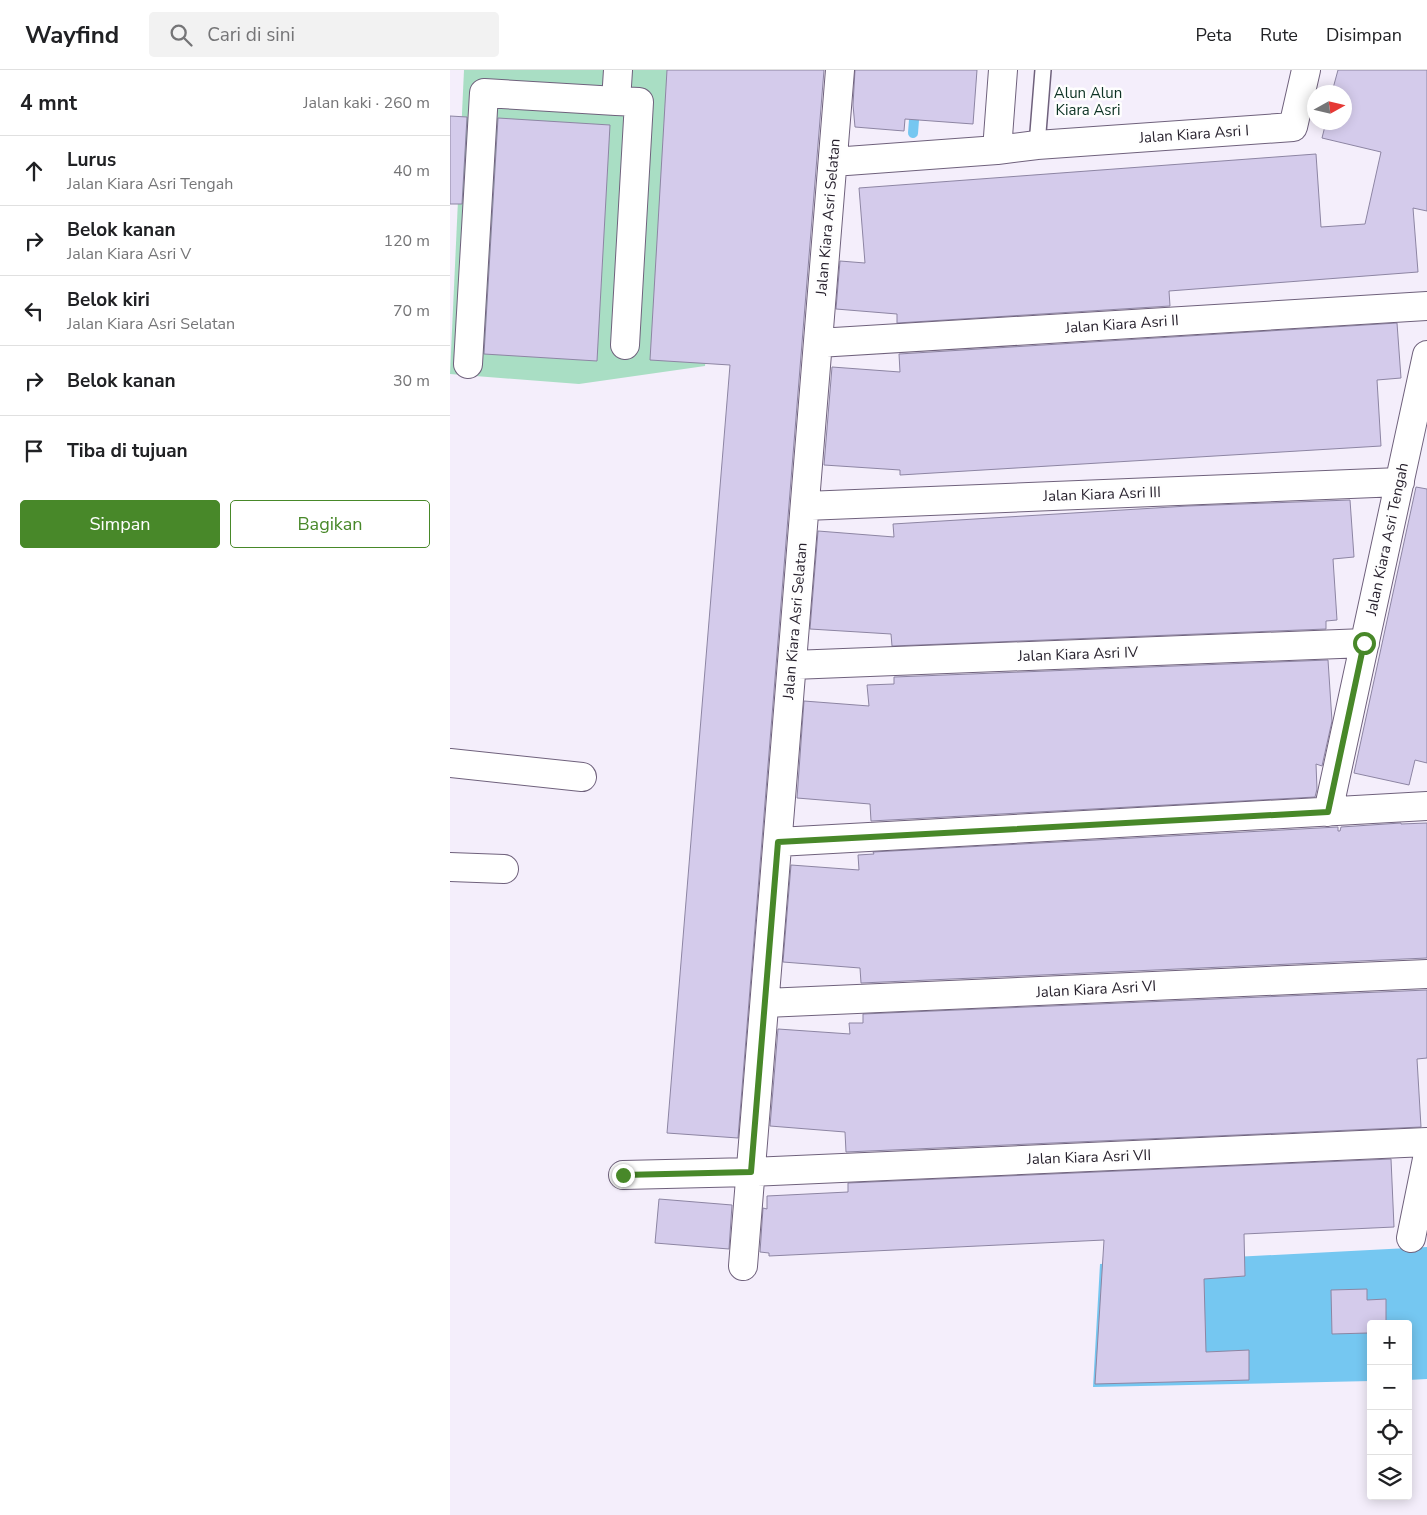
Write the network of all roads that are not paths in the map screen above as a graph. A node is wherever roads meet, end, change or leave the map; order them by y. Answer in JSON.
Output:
{"nodes":[{"id":1,"x":618,"y":70,"type":"edge"},
{"id":2,"x":840,"y":70,"type":"edge"},
{"id":3,"x":1003,"y":70,"type":"edge"},
{"id":4,"x":1043,"y":70,"type":"edge"},
{"id":5,"x":1306,"y":70,"type":"edge"},
{"id":6,"x":616,"y":100,"type":"junction"},
{"id":7,"x":1037,"y":145,"type":"junction"},
{"id":8,"x":997,"y":150,"type":"junction"},
{"id":9,"x":832,"y":162,"type":"junction"},
{"id":10,"x":1427,"y":306,"type":"edge"},
{"id":11,"x":818,"y":343,"type":"junction"},
{"id":12,"x":625,"y":345,"type":"dead end"},
{"id":13,"x":1427,"y":355,"type":"edge"},
{"id":14,"x":468,"y":364,"type":"dead end"},
{"id":15,"x":1400,"y":482,"type":"junction"},
{"id":16,"x":805,"y":506,"type":"junction"},
{"id":17,"x":1364,"y":643,"type":"junction"},
{"id":18,"x":792,"y":665,"type":"junction"},
{"id":19,"x":450,"y":763,"type":"edge"},
{"id":20,"x":582,"y":777,"type":"dead end"},
{"id":21,"x":1427,"y":806,"type":"edge"},
{"id":22,"x":1328,"y":812,"type":"junction"},
{"id":23,"x":778,"y":842,"type":"junction"},
{"id":24,"x":450,"y":867,"type":"edge"},
{"id":25,"x":504,"y":869,"type":"dead end"},
{"id":26,"x":1427,"y":974,"type":"edge"},
{"id":27,"x":765,"y":1004,"type":"junction"},
{"id":28,"x":1427,"y":1142,"type":"edge"},
{"id":29,"x":1427,"y":1159,"type":"edge"},
{"id":30,"x":751,"y":1172,"type":"junction"},
{"id":31,"x":623,"y":1175,"type":"dead end"},
{"id":32,"x":1411,"y":1238,"type":"dead end"},
{"id":33,"x":743,"y":1266,"type":"dead end"}],
"edges":[{"from":1,"to":6,"type":"street"},
{"from":2,"to":9,"type":"street","name":"Jalan Kiara Asri Selatan"},
{"from":3,"to":8,"type":"street"},
{"from":4,"to":7,"type":"lane"},
{"from":5,"to":7,"type":"street","name":"Jalan Kiara Asri I"},
{"from":6,"to":12,"type":"street"},
{"from":6,"to":14,"type":"street"},
{"from":7,"to":8,"type":"street","name":"Jalan Kiara Asri I"},
{"from":8,"to":9,"type":"street","name":"Jalan Kiara Asri I"},
{"from":9,"to":11,"type":"street","name":"Jalan Kiara Asri Selatan"},
{"from":10,"to":11,"type":"street","name":"Jalan Kiara Asri II"},
{"from":11,"to":16,"type":"street","name":"Jalan Kiara Asri Selatan"},
{"from":13,"to":15,"type":"street","name":"Jalan Kiara Asri Tengah"},
{"from":15,"to":16,"type":"street","name":"Jalan Kiara Asri III"},
{"from":15,"to":17,"type":"street","name":"Jalan Kiara Asri Tengah"},
{"from":16,"to":18,"type":"street","name":"Jalan Kiara Asri Selatan"},
{"from":17,"to":18,"type":"street","name":"Jalan Kiara Asri IV"},
{"from":17,"to":22,"type":"street","name":"Jalan Kiara Asri Tengah"},
{"from":18,"to":23,"type":"street","name":"Jalan Kiara Asri Selatan"},
{"from":19,"to":20,"type":"street"},
{"from":21,"to":22,"type":"street"},
{"from":22,"to":23,"type":"street"},
{"from":23,"to":27,"type":"street","name":"Jalan Kiara Asri Selatan"},
{"from":24,"to":25,"type":"street"},
{"from":26,"to":27,"type":"street","name":"Jalan Kiara Asri VI"},
{"from":27,"to":30,"type":"street","name":"Jalan Kiara Asri Selatan"},
{"from":28,"to":30,"type":"street","name":"Jalan Kiara Asri VII"},
{"from":29,"to":32,"type":"street"},
{"from":30,"to":31,"type":"street","name":"Jalan Kiara Asri VII"},
{"from":30,"to":33,"type":"street","name":"Jalan Kiara Asri Selatan"}]}
